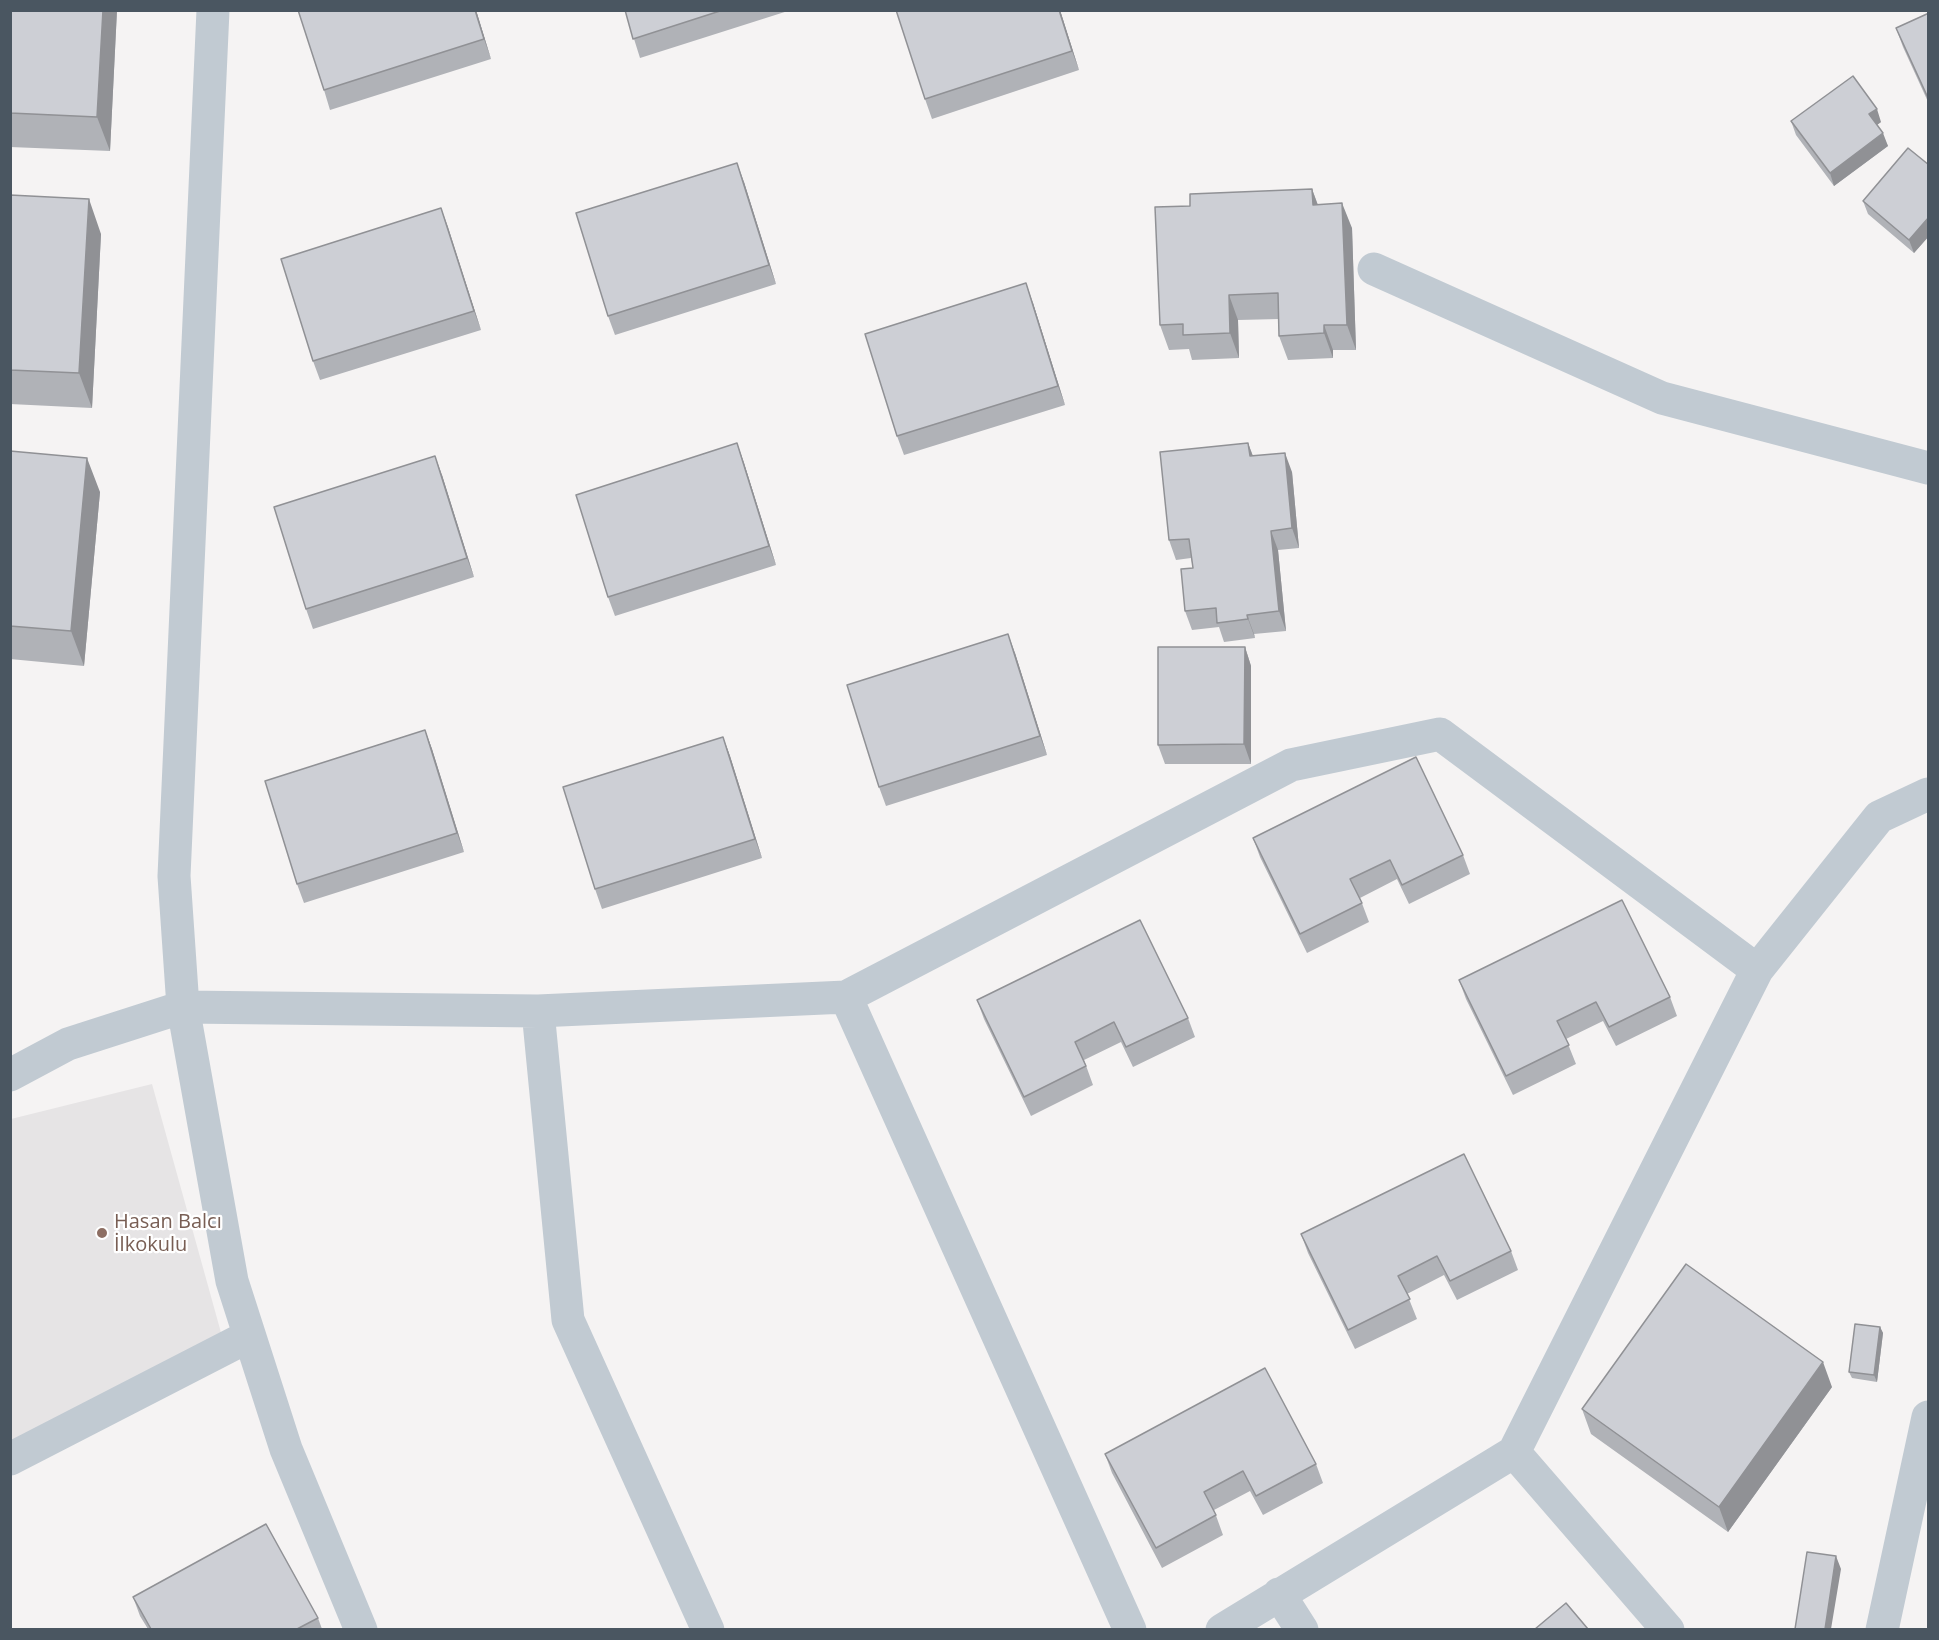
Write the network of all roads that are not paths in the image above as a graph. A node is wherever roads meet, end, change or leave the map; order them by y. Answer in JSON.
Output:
{"nodes":[{"id":1,"x":213,"y":10,"type":"edge"},
{"id":2,"x":1374,"y":269,"type":"dead end"},
{"id":3,"x":1929,"y":468,"type":"edge"},
{"id":4,"x":1929,"y":794,"type":"edge"},
{"id":5,"x":1757,"y":970,"type":"junction"},
{"id":6,"x":846,"y":997,"type":"junction"},
{"id":7,"x":183,"y":1007,"type":"junction"},
{"id":8,"x":538,"y":1011,"type":"junction"},
{"id":9,"x":10,"y":1075,"type":"edge"},
{"id":10,"x":249,"y":1336,"type":"junction"},
{"id":11,"x":1929,"y":1418,"type":"edge"},
{"id":12,"x":1514,"y":1452,"type":"junction"},
{"id":13,"x":10,"y":1459,"type":"edge"},
{"id":14,"x":1280,"y":1594,"type":"junction"},
{"id":15,"x":360,"y":1629,"type":"edge"},
{"id":16,"x":708,"y":1629,"type":"edge"},
{"id":17,"x":1130,"y":1629,"type":"edge"},
{"id":18,"x":1222,"y":1629,"type":"edge"},
{"id":19,"x":1302,"y":1629,"type":"edge"},
{"id":20,"x":1668,"y":1629,"type":"edge"},
{"id":21,"x":1882,"y":1629,"type":"edge"}],
"edges":[{"from":1,"to":7,"type":"street"},
{"from":2,"to":3,"type":"street"},
{"from":4,"to":5,"type":"street"},
{"from":5,"to":6,"type":"street"},
{"from":5,"to":12,"type":"street"},
{"from":6,"to":8,"type":"street"},
{"from":6,"to":17,"type":"street"},
{"from":7,"to":8,"type":"street"},
{"from":7,"to":9,"type":"street"},
{"from":7,"to":10,"type":"street"},
{"from":8,"to":16,"type":"street"},
{"from":10,"to":13,"type":"street"},
{"from":10,"to":15,"type":"street"},
{"from":11,"to":21,"type":"street"},
{"from":12,"to":14,"type":"street"},
{"from":12,"to":20,"type":"street"},
{"from":14,"to":18,"type":"street"},
{"from":14,"to":19,"type":"street"}]}
